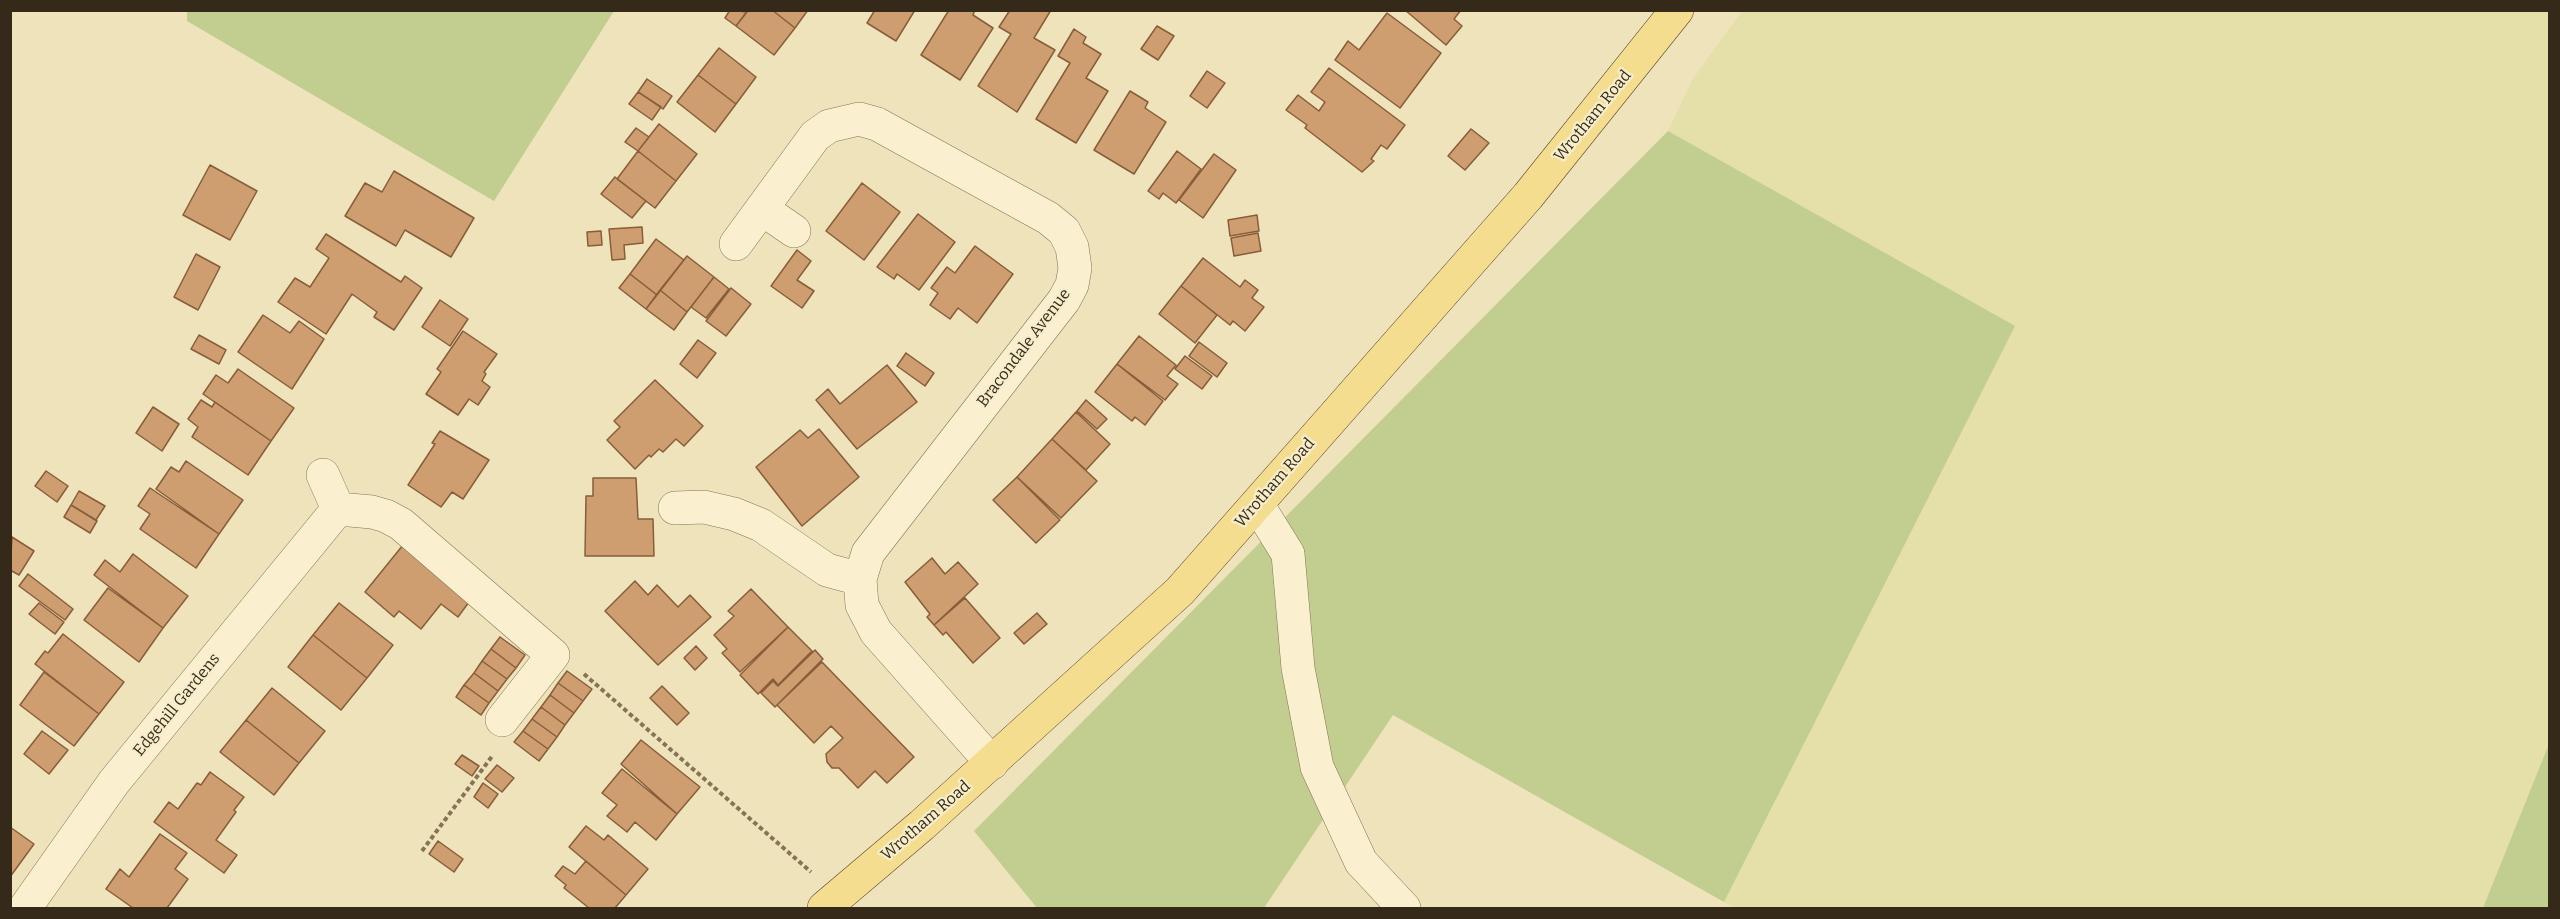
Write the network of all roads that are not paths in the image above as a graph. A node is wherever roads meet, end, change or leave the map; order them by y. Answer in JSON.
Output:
{"nodes":[{"id":1,"x":1677,"y":10,"type":"edge"},
{"id":2,"x":762,"y":209,"type":"junction"},
{"id":3,"x":794,"y":231,"type":"dead end"},
{"id":4,"x":736,"y":244,"type":"dead end"},
{"id":5,"x":324,"y":476,"type":"dead end"},
{"id":6,"x":1257,"y":504,"type":"junction"},
{"id":7,"x":675,"y":508,"type":"dead end"},
{"id":8,"x":338,"y":509,"type":"junction"},
{"id":9,"x":860,"y":579,"type":"junction"},
{"id":10,"x":502,"y":720,"type":"road end"},
{"id":11,"x":992,"y":763,"type":"junction"},
{"id":12,"x":832,"y":902,"type":"edge"},
{"id":13,"x":25,"y":909,"type":"edge"},
{"id":14,"x":1404,"y":909,"type":"edge"}],
"edges":[{"from":1,"to":6,"type":"main road","name":"Wrotham Road"},
{"from":2,"to":3,"type":"street"},
{"from":2,"to":4,"type":"street","name":"Bracondale Avenue"},
{"from":2,"to":9,"type":"street","name":"Bracondale Avenue"},
{"from":5,"to":8,"type":"street"},
{"from":6,"to":11,"type":"main road","name":"Wrotham Road"},
{"from":6,"to":14,"type":"street"},
{"from":7,"to":9,"type":"street"},
{"from":8,"to":10,"type":"street"},
{"from":8,"to":13,"type":"street","name":"Edgehill Gardens"},
{"from":9,"to":11,"type":"street","name":"Bracondale Avenue"},
{"from":11,"to":12,"type":"main road","name":"Wrotham Road"}]}
